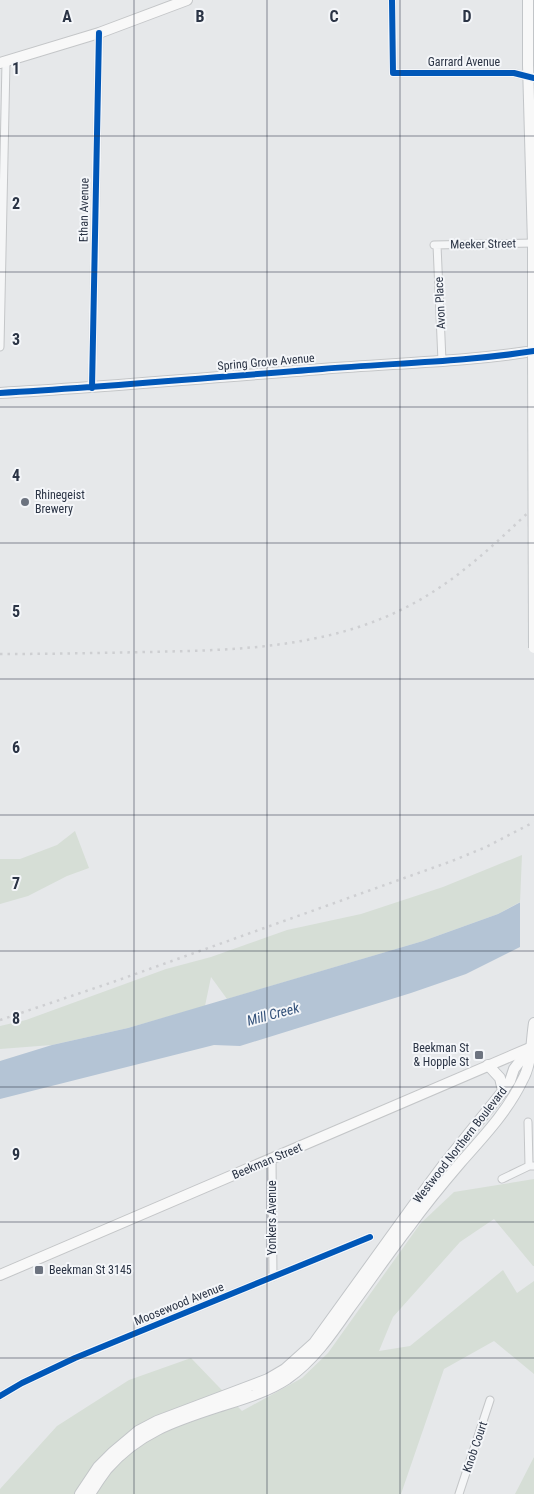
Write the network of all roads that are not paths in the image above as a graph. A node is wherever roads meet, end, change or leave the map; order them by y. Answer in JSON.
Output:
{"nodes":[{"id":1,"x":186,"y":0,"type":"edge"},
{"id":2,"x":392,"y":0,"type":"edge"},
{"id":3,"x":528,"y":0,"type":"edge"},
{"id":4,"x":99,"y":33,"type":"junction"},
{"id":5,"x":3,"y":62,"type":"edge"},
{"id":6,"x":531,"y":77,"type":"edge"},
{"id":7,"x":533,"y":220,"type":"edge"},
{"id":8,"x":534,"y":244,"type":"edge"},
{"id":9,"x":435,"y":245,"type":"joint"},
{"id":10,"x":0,"y":347,"type":"edge"},
{"id":11,"x":534,"y":351,"type":"edge"},
{"id":12,"x":442,"y":361,"type":"junction"},
{"id":13,"x":92,"y":388,"type":"junction"},
{"id":14,"x":0,"y":393,"type":"edge"},
{"id":15,"x":534,"y":648,"type":"edge"},
{"id":16,"x":534,"y":1023,"type":"edge"},
{"id":17,"x":532,"y":1047,"type":"edge"},
{"id":18,"x":488,"y":1065,"type":"junction"},
{"id":19,"x":503,"y":1091,"type":"junction"},
{"id":20,"x":528,"y":1122,"type":"dead end"},
{"id":21,"x":272,"y":1159,"type":"junction"},
{"id":22,"x":531,"y":1166,"type":"edge"},
{"id":23,"x":502,"y":1179,"type":"dead end"},
{"id":24,"x":370,"y":1237,"type":"dead end"},
{"id":25,"x":0,"y":1275,"type":"edge"},
{"id":26,"x":273,"y":1277,"type":"junction"},
{"id":27,"x":0,"y":1396,"type":"edge"},
{"id":28,"x":490,"y":1400,"type":"dead end"},
{"id":29,"x":80,"y":1494,"type":"edge"},
{"id":30,"x":90,"y":1494,"type":"edge"},
{"id":31,"x":459,"y":1494,"type":"edge"}],
"edges":[{"from":1,"to":4,"type":"main road"},
{"from":2,"to":6,"type":"street","name":"Garrard Avenue"},
{"from":3,"to":6,"type":"main road"},
{"from":4,"to":5,"type":"main road"},
{"from":4,"to":13,"type":"street","name":"Ethan Avenue"},
{"from":5,"to":10,"type":"street"},
{"from":6,"to":7,"type":"main road"},
{"from":7,"to":8,"type":"main road"},
{"from":8,"to":9,"type":"street","name":"Meeker Street"},
{"from":8,"to":15,"type":"main road","bridge":true},
{"from":9,"to":12,"type":"street","name":"Avon Place"},
{"from":11,"to":12,"type":"main road","name":"Spring Grove Avenue"},
{"from":12,"to":13,"type":"main road","name":"Spring Grove Avenue"},
{"from":13,"to":14,"type":"main road","name":"Spring Grove Avenue"},
{"from":16,"to":17,"type":"main road"},
{"from":17,"to":18,"type":"main road","name":"Beekman Street"},
{"from":17,"to":19,"type":"main road","name":"Westwood Northern Boulevard"},
{"from":17,"to":30,"type":"main road","name":"Westwood Northern Boulevard"},
{"from":18,"to":19,"type":"main road"},
{"from":18,"to":21,"type":"main road","name":"Beekman Street"},
{"from":19,"to":29,"type":"main road","name":"Westwood Northern Boulevard"},
{"from":20,"to":22,"type":"street"},
{"from":21,"to":25,"type":"main road","name":"Beekman Street"},
{"from":21,"to":26,"type":"street","name":"Yonkers Avenue"},
{"from":22,"to":23,"type":"street"},
{"from":24,"to":26,"type":"street","name":"Moosewood Avenue"},
{"from":26,"to":27,"type":"street","name":"Moosewood Avenue"},
{"from":28,"to":31,"type":"street","name":"Knob Court"}]}
